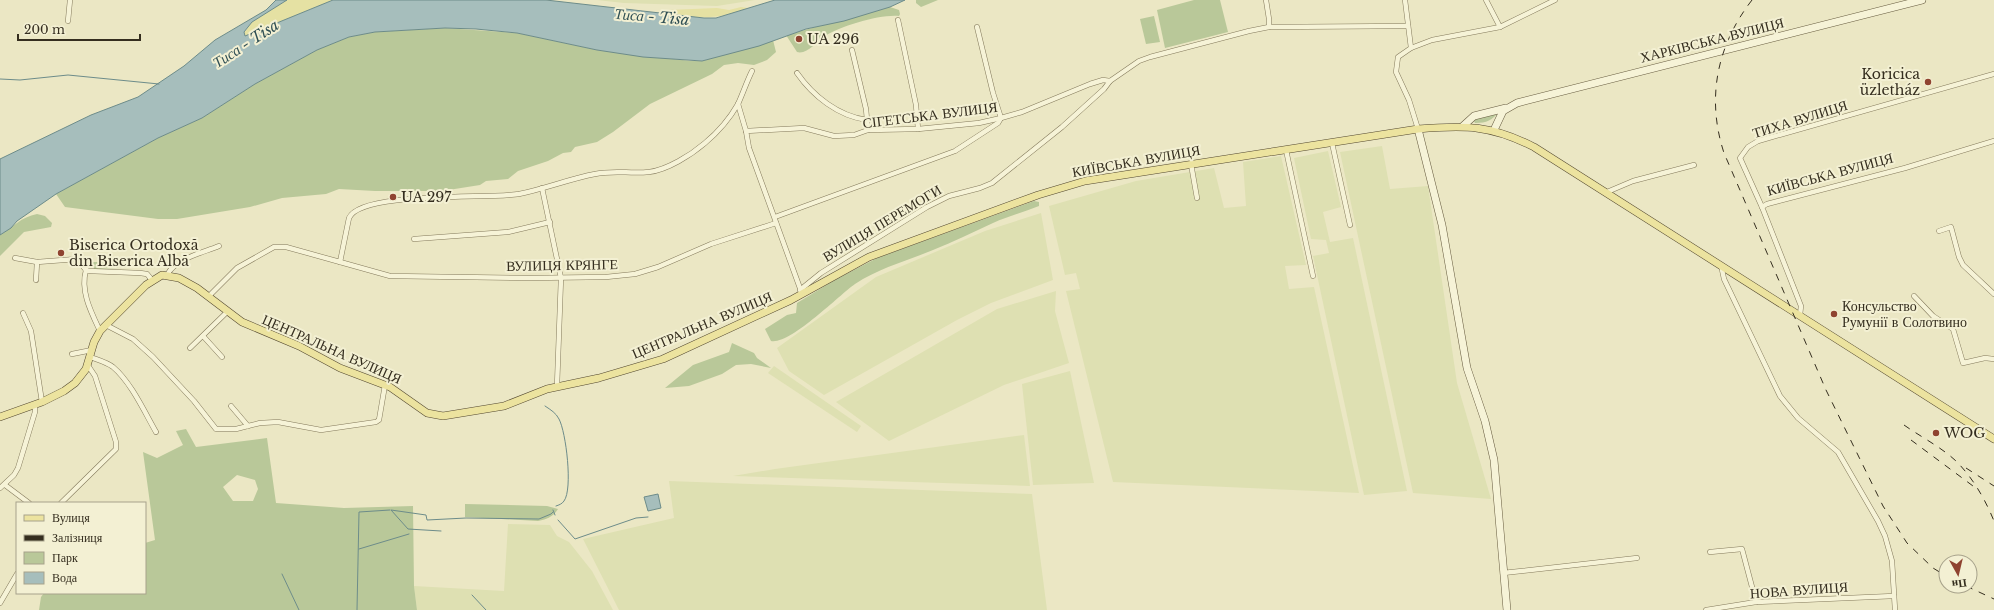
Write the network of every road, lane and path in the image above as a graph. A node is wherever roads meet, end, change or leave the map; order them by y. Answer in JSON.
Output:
{"nodes":[{"id":1,"x":70,"y":0,"type":"edge"},
{"id":2,"x":1266,"y":0,"type":"edge"},
{"id":3,"x":1405,"y":0,"type":"edge"},
{"id":4,"x":1486,"y":0,"type":"edge"},
{"id":5,"x":1555,"y":0,"type":"edge"},
{"id":6,"x":1922,"y":0,"type":"edge"},
{"id":7,"x":898,"y":20,"type":"dead end"},
{"id":8,"x":68,"y":21,"type":"dead end"},
{"id":9,"x":1408,"y":26,"type":"junction"},
{"id":10,"x":977,"y":27,"type":"dead end"},
{"id":11,"x":1269,"y":27,"type":"junction"},
{"id":12,"x":1500,"y":27,"type":"junction"},
{"id":13,"x":1411,"y":48,"type":"junction"},
{"id":14,"x":852,"y":50,"type":"dead end"},
{"id":15,"x":752,"y":71,"type":"dead end"},
{"id":16,"x":797,"y":73,"type":"dead end"},
{"id":17,"x":1994,"y":74,"type":"edge"},
{"id":18,"x":1110,"y":82,"type":"junction"},
{"id":19,"x":738,"y":104,"type":"junction"},
{"id":20,"x":1509,"y":107,"type":"junction"},
{"id":21,"x":1001,"y":118,"type":"junction"},
{"id":22,"x":867,"y":120,"type":"junction"},
{"id":23,"x":1464,"y":126,"type":"junction"},
{"id":24,"x":918,"y":129,"type":"junction"},
{"id":25,"x":1418,"y":129,"type":"junction"},
{"id":26,"x":868,"y":130,"type":"junction"},
{"id":27,"x":1494,"y":130,"type":"junction"},
{"id":28,"x":746,"y":131,"type":"junction"},
{"id":29,"x":1994,"y":141,"type":"edge"},
{"id":30,"x":1332,"y":143,"type":"junction"},
{"id":31,"x":1286,"y":150,"type":"junction"},
{"id":32,"x":1191,"y":164,"type":"junction"},
{"id":33,"x":1694,"y":165,"type":"dead end"},
{"id":34,"x":542,"y":188,"type":"junction"},
{"id":35,"x":1607,"y":192,"type":"junction"},
{"id":36,"x":1197,"y":198,"type":"dead end"},
{"id":37,"x":1762,"y":207,"type":"junction"},
{"id":38,"x":775,"y":217,"type":"junction"},
{"id":39,"x":550,"y":222,"type":"junction"},
{"id":40,"x":776,"y":223,"type":"junction"},
{"id":41,"x":1350,"y":225,"type":"dead end"},
{"id":42,"x":1939,"y":231,"type":"dead end"},
{"id":43,"x":414,"y":240,"type":"dead end"},
{"id":44,"x":219,"y":246,"type":"dead end"},
{"id":45,"x":15,"y":258,"type":"dead end"},
{"id":46,"x":37,"y":262,"type":"junction"},
{"id":47,"x":340,"y":262,"type":"junction"},
{"id":48,"x":1721,"y":265,"type":"junction"},
{"id":49,"x":86,"y":270,"type":"junction"},
{"id":50,"x":167,"y":275,"type":"junction"},
{"id":51,"x":1313,"y":276,"type":"dead end"},
{"id":52,"x":561,"y":278,"type":"junction"},
{"id":53,"x":36,"y":280,"type":"dead end"},
{"id":54,"x":152,"y":280,"type":"junction"},
{"id":55,"x":801,"y":292,"type":"junction"},
{"id":56,"x":1994,"y":294,"type":"edge"},
{"id":57,"x":209,"y":296,"type":"junction"},
{"id":58,"x":1914,"y":296,"type":"dead end"},
{"id":59,"x":226,"y":312,"type":"junction"},
{"id":60,"x":23,"y":313,"type":"dead end"},
{"id":61,"x":1800,"y":316,"type":"junction"},
{"id":62,"x":106,"y":325,"type":"junction"},
{"id":63,"x":100,"y":331,"type":"junction"},
{"id":64,"x":203,"y":336,"type":"junction"},
{"id":65,"x":190,"y":348,"type":"dead end"},
{"id":66,"x":91,"y":353,"type":"junction"},
{"id":67,"x":72,"y":354,"type":"dead end"},
{"id":68,"x":222,"y":357,"type":"dead end"},
{"id":69,"x":1994,"y":359,"type":"edge"},
{"id":70,"x":87,"y":364,"type":"junction"},
{"id":71,"x":385,"y":385,"type":"junction"},
{"id":72,"x":557,"y":386,"type":"junction"},
{"id":73,"x":39,"y":404,"type":"junction"},
{"id":74,"x":231,"y":406,"type":"dead end"},
{"id":75,"x":0,"y":417,"type":"edge"},
{"id":76,"x":248,"y":426,"type":"junction"},
{"id":77,"x":156,"y":432,"type":"dead end"},
{"id":78,"x":1993,"y":436,"type":"edge"},
{"id":79,"x":5,"y":484,"type":"junction"},
{"id":80,"x":0,"y":488,"type":"edge"},
{"id":81,"x":28,"y":502,"type":"edge"},
{"id":82,"x":62,"y":502,"type":"edge"},
{"id":83,"x":1710,"y":552,"type":"dead end"},
{"id":84,"x":1637,"y":558,"type":"dead end"},
{"id":85,"x":1503,"y":573,"type":"junction"},
{"id":86,"x":16,"y":576,"type":"edge"},
{"id":87,"x":1894,"y":596,"type":"junction"},
{"id":88,"x":1756,"y":602,"type":"junction"},
{"id":89,"x":0,"y":604,"type":"edge"},
{"id":90,"x":1507,"y":610,"type":"edge"},
{"id":91,"x":1706,"y":610,"type":"edge"},
{"id":92,"x":1895,"y":610,"type":"edge"}],
"edges":[{"from":1,"to":8,"type":"street"},
{"from":2,"to":11,"type":"street"},
{"from":3,"to":9,"type":"street"},
{"from":4,"to":12,"type":"street"},
{"from":5,"to":12,"type":"street"},
{"from":6,"to":20,"type":"street","name":"ХАРКІВСЬКА ВУЛИЦЯ"},
{"from":7,"to":24,"type":"street"},
{"from":9,"to":11,"type":"street","name":"ВУЛИЦЯ ПЕРЕМОГИ"},
{"from":9,"to":13,"type":"street"},
{"from":10,"to":21,"type":"street"},
{"from":11,"to":18,"type":"street","name":"ВУЛИЦЯ ПЕРЕМОГИ"},
{"from":12,"to":13,"type":"street"},
{"from":13,"to":25,"type":"street"},
{"from":14,"to":22,"type":"street"},
{"from":15,"to":19,"type":"street"},
{"from":16,"to":22,"type":"street"},
{"from":17,"to":37,"type":"street","name":"ТИХА ВУЛИЦЯ"},
{"from":18,"to":21,"type":"street","name":"СІГЕТСЬКА ВУЛИЦЯ"},
{"from":18,"to":55,"type":"street","name":"ВУЛИЦЯ ПЕРЕМОГИ"},
{"from":19,"to":28,"type":"street"},
{"from":19,"to":34,"type":"street"},
{"from":20,"to":23,"type":"street","name":"ХАРКІВСЬКА ВУЛИЦЯ"},
{"from":20,"to":27,"type":"street"},
{"from":21,"to":24,"type":"street","name":"СІГЕТСЬКА ВУЛИЦЯ"},
{"from":21,"to":38,"type":"street"},
{"from":22,"to":26,"type":"street"},
{"from":23,"to":25,"type":"main road","name":"КИЇВСЬКА ВУЛИЦЯ"},
{"from":23,"to":27,"type":"main road","name":"КИЇВСЬКА ВУЛИЦЯ"},
{"from":24,"to":26,"type":"street","name":"СІГЕТСЬКА ВУЛИЦЯ"},
{"from":25,"to":30,"type":"main road","name":"КИЇВСЬКА ВУЛИЦЯ"},
{"from":25,"to":85,"type":"street"},
{"from":26,"to":28,"type":"street","name":"СІГЕТСЬКА ВУЛИЦЯ"},
{"from":27,"to":35,"type":"main road","name":"КИЇВСЬКА ВУЛИЦЯ"},
{"from":28,"to":38,"type":"street"},
{"from":29,"to":37,"type":"street","name":"КИЇВСЬКА ВУЛИЦЯ"},
{"from":30,"to":31,"type":"main road","name":"КИЇВСЬКА ВУЛИЦЯ"},
{"from":30,"to":41,"type":"street"},
{"from":31,"to":32,"type":"main road","name":"КИЇВСЬКА ВУЛИЦЯ"},
{"from":31,"to":51,"type":"street"},
{"from":32,"to":36,"type":"street"},
{"from":32,"to":55,"type":"main road","name":"КИЇВСЬКА ВУЛИЦЯ"},
{"from":33,"to":35,"type":"street"},
{"from":34,"to":39,"type":"street"},
{"from":34,"to":47,"type":"street"},
{"from":35,"to":48,"type":"main road","name":"КИЇВСЬКА ВУЛИЦЯ"},
{"from":37,"to":61,"type":"street","name":"КИЇВСЬКА ВУЛИЦЯ"},
{"from":38,"to":40,"type":"street"},
{"from":39,"to":43,"type":"street"},
{"from":39,"to":52,"type":"street"},
{"from":40,"to":52,"type":"street","name":"ВУЛИЦЯ КРЯНГЕ"},
{"from":40,"to":55,"type":"street"},
{"from":42,"to":56,"type":"street"},
{"from":44,"to":50,"type":"street"},
{"from":45,"to":46,"type":"street"},
{"from":46,"to":49,"type":"street"},
{"from":46,"to":53,"type":"street"},
{"from":47,"to":52,"type":"street","name":"ВУЛИЦЯ КРЯНГЕ"},
{"from":47,"to":57,"type":"street","name":"ВУЛИЦЯ КРЯНГЕ"},
{"from":48,"to":61,"type":"main road","name":"КИЇВСЬКА ВУЛИЦЯ"},
{"from":48,"to":87,"type":"street"},
{"from":49,"to":54,"type":"street"},
{"from":49,"to":63,"type":"street"},
{"from":50,"to":54,"type":"main road"},
{"from":50,"to":57,"type":"main road","name":"ЦЕНТРАЛЬНА ВУЛИЦЯ"},
{"from":52,"to":72,"type":"street"},
{"from":54,"to":62,"type":"main road"},
{"from":55,"to":72,"type":"main road","name":"ЦЕНТРАЛЬНА ВУЛИЦЯ"},
{"from":57,"to":59,"type":"main road","name":"ЦЕНТРАЛЬНА ВУЛИЦЯ"},
{"from":58,"to":69,"type":"street"},
{"from":59,"to":64,"type":"street"},
{"from":59,"to":71,"type":"main road","name":"ЦЕНТРАЛЬНА ВУЛИЦЯ"},
{"from":60,"to":73,"type":"street"},
{"from":61,"to":78,"type":"main road","name":"КИЇВСЬКА ВУЛИЦЯ"},
{"from":62,"to":63,"type":"main road"},
{"from":62,"to":76,"type":"street"},
{"from":63,"to":66,"type":"main road"},
{"from":64,"to":65,"type":"street"},
{"from":64,"to":68,"type":"street"},
{"from":66,"to":67,"type":"street"},
{"from":66,"to":70,"type":"main road"},
{"from":66,"to":77,"type":"street"},
{"from":70,"to":73,"type":"main road"},
{"from":70,"to":82,"type":"street"},
{"from":71,"to":72,"type":"main road","name":"ЦЕНТРАЛЬНА ВУЛИЦЯ"},
{"from":71,"to":76,"type":"street"},
{"from":73,"to":75,"type":"main road"},
{"from":73,"to":79,"type":"street"},
{"from":74,"to":76,"type":"street"},
{"from":79,"to":80,"type":"street"},
{"from":79,"to":81,"type":"street"},
{"from":83,"to":88,"type":"street"},
{"from":84,"to":85,"type":"street"},
{"from":85,"to":90,"type":"street"},
{"from":86,"to":89,"type":"street"},
{"from":87,"to":88,"type":"street","name":"НОВА ВУЛИЦЯ"},
{"from":87,"to":92,"type":"street"},
{"from":88,"to":91,"type":"street","name":"НОВА ВУЛИЦЯ"}]}
